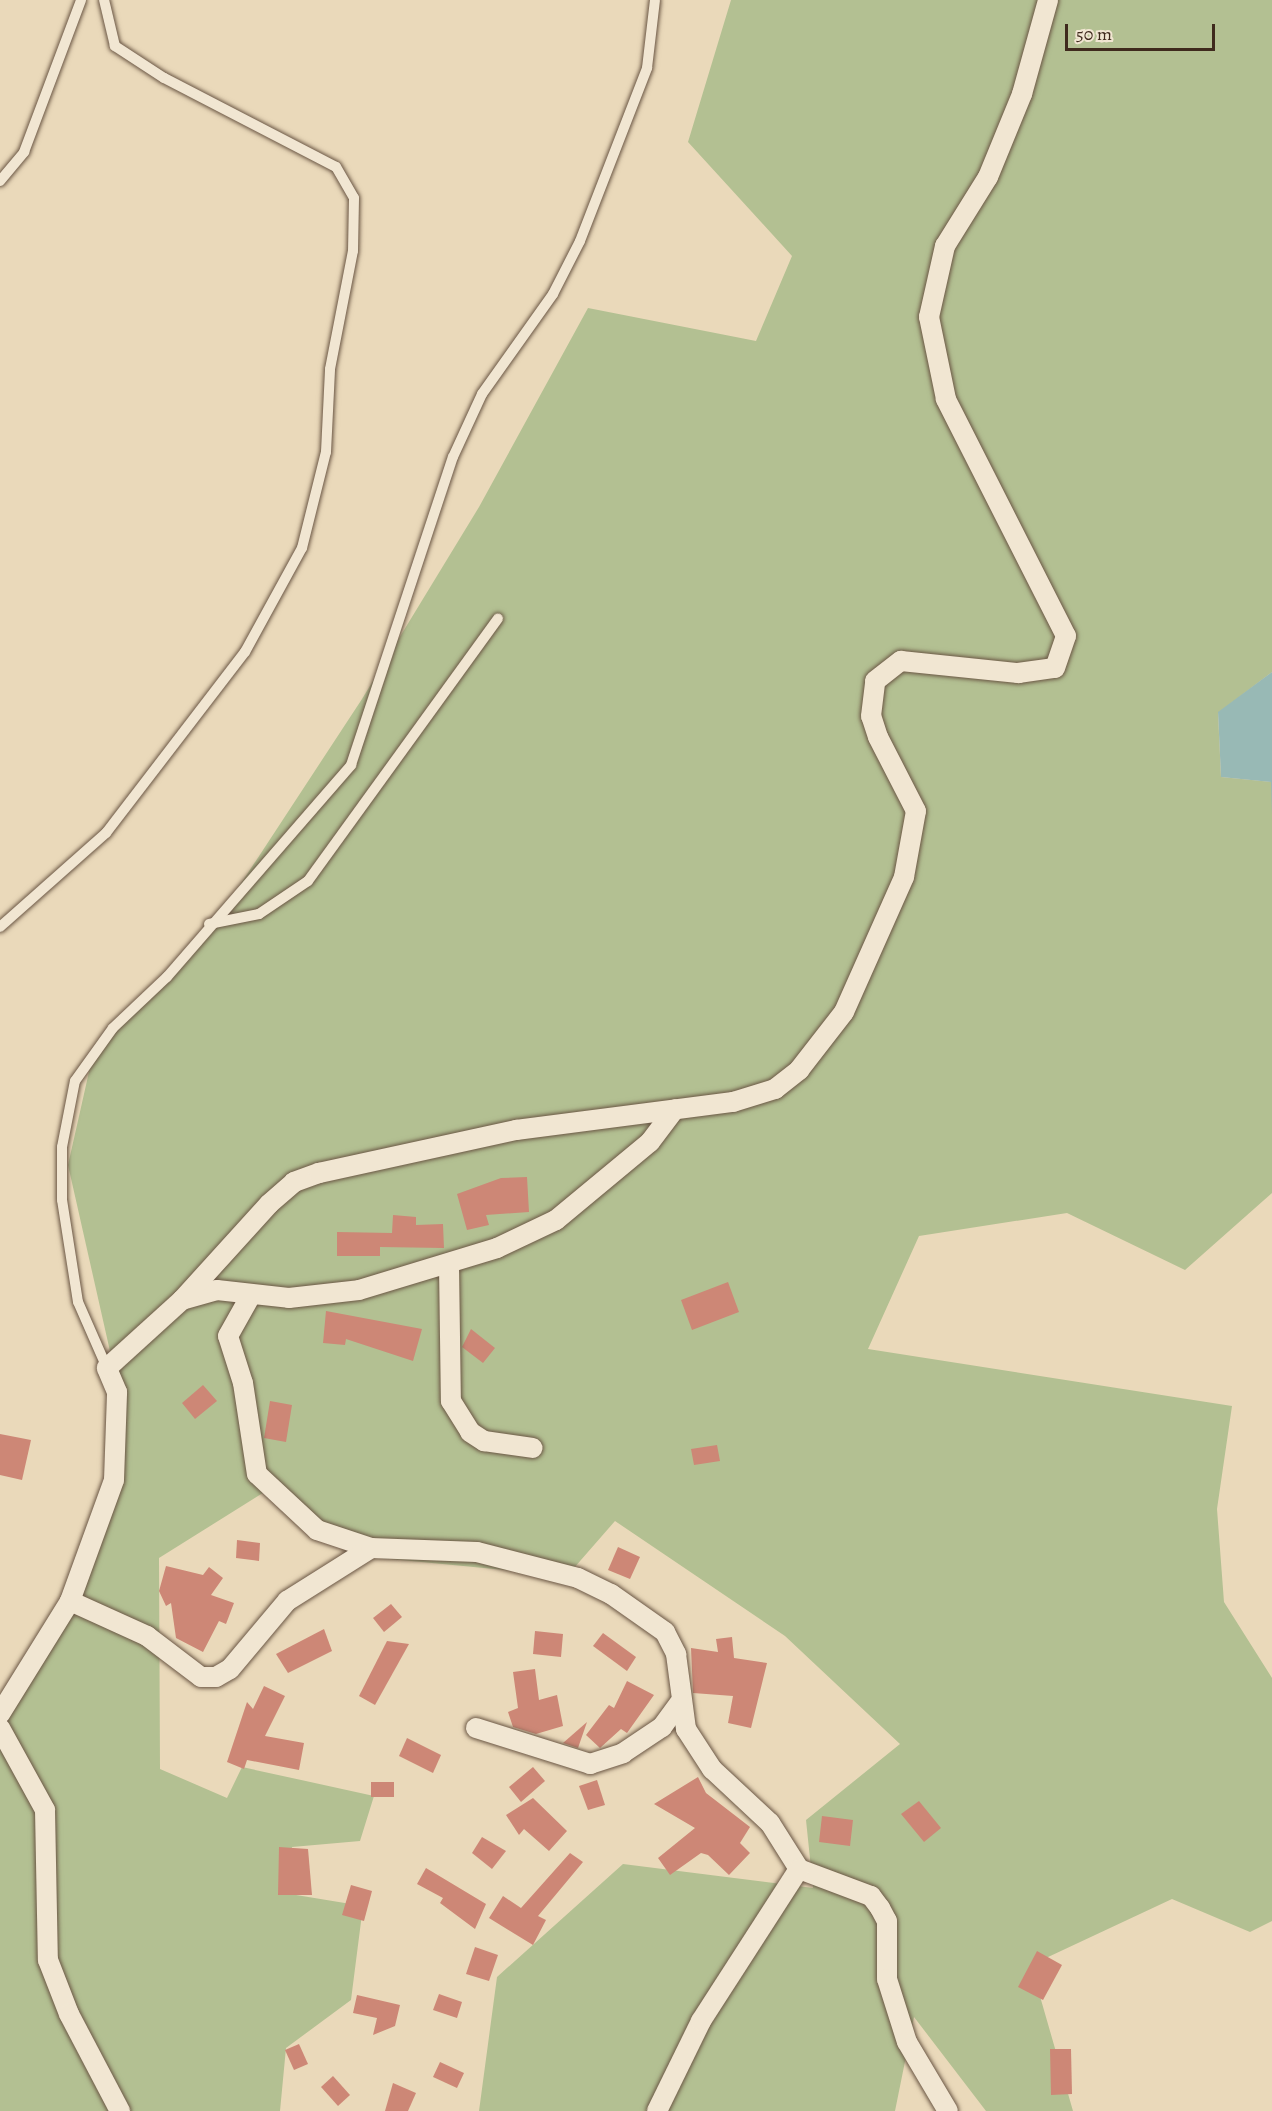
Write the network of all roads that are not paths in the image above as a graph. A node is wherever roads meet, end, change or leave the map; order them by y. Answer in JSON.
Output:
{"nodes":[{"id":1,"x":81,"y":0,"type":"edge"},
{"id":2,"x":104,"y":0,"type":"edge"},
{"id":3,"x":655,"y":0,"type":"edge"},
{"id":4,"x":1048,"y":0,"type":"edge"},
{"id":5,"x":0,"y":181,"type":"edge"},
{"id":6,"x":498,"y":619,"type":"dead end"},
{"id":7,"x":208,"y":924,"type":"junction"},
{"id":8,"x":0,"y":927,"type":"edge"},
{"id":9,"x":675,"y":1109,"type":"junction"},
{"id":10,"x":450,"y":1265,"type":"junction"},
{"id":11,"x":251,"y":1295,"type":"junction"},
{"id":12,"x":182,"y":1300,"type":"junction"},
{"id":13,"x":107,"y":1368,"type":"junction"},
{"id":14,"x":533,"y":1448,"type":"dead end"},
{"id":15,"x":371,"y":1548,"type":"junction"},
{"id":16,"x":70,"y":1601,"type":"junction"},
{"id":17,"x":679,"y":1704,"type":"junction"},
{"id":18,"x":0,"y":1714,"type":"edge"},
{"id":19,"x":0,"y":1728,"type":"edge"},
{"id":20,"x":476,"y":1728,"type":"dead end"},
{"id":21,"x":799,"y":1869,"type":"junction"},
{"id":22,"x":120,"y":2111,"type":"edge"},
{"id":23,"x":657,"y":2111,"type":"edge"},
{"id":24,"x":948,"y":2111,"type":"edge"}],
"edges":[{"from":1,"to":5,"type":"lane"},
{"from":2,"to":8,"type":"lane"},
{"from":3,"to":7,"type":"lane"},
{"from":4,"to":9,"type":"street"},
{"from":6,"to":7,"type":"lane"},
{"from":7,"to":13,"type":"lane"},
{"from":9,"to":10,"type":"street"},
{"from":9,"to":12,"type":"street"},
{"from":10,"to":11,"type":"street"},
{"from":10,"to":14,"type":"street"},
{"from":11,"to":12,"type":"street"},
{"from":11,"to":15,"type":"street"},
{"from":12,"to":13,"type":"street"},
{"from":13,"to":16,"type":"street"},
{"from":15,"to":16,"type":"street"},
{"from":15,"to":17,"type":"street"},
{"from":16,"to":18,"type":"street"},
{"from":17,"to":20,"type":"street"},
{"from":17,"to":21,"type":"street"},
{"from":19,"to":22,"type":"street"},
{"from":21,"to":23,"type":"street"},
{"from":21,"to":24,"type":"street"}]}
